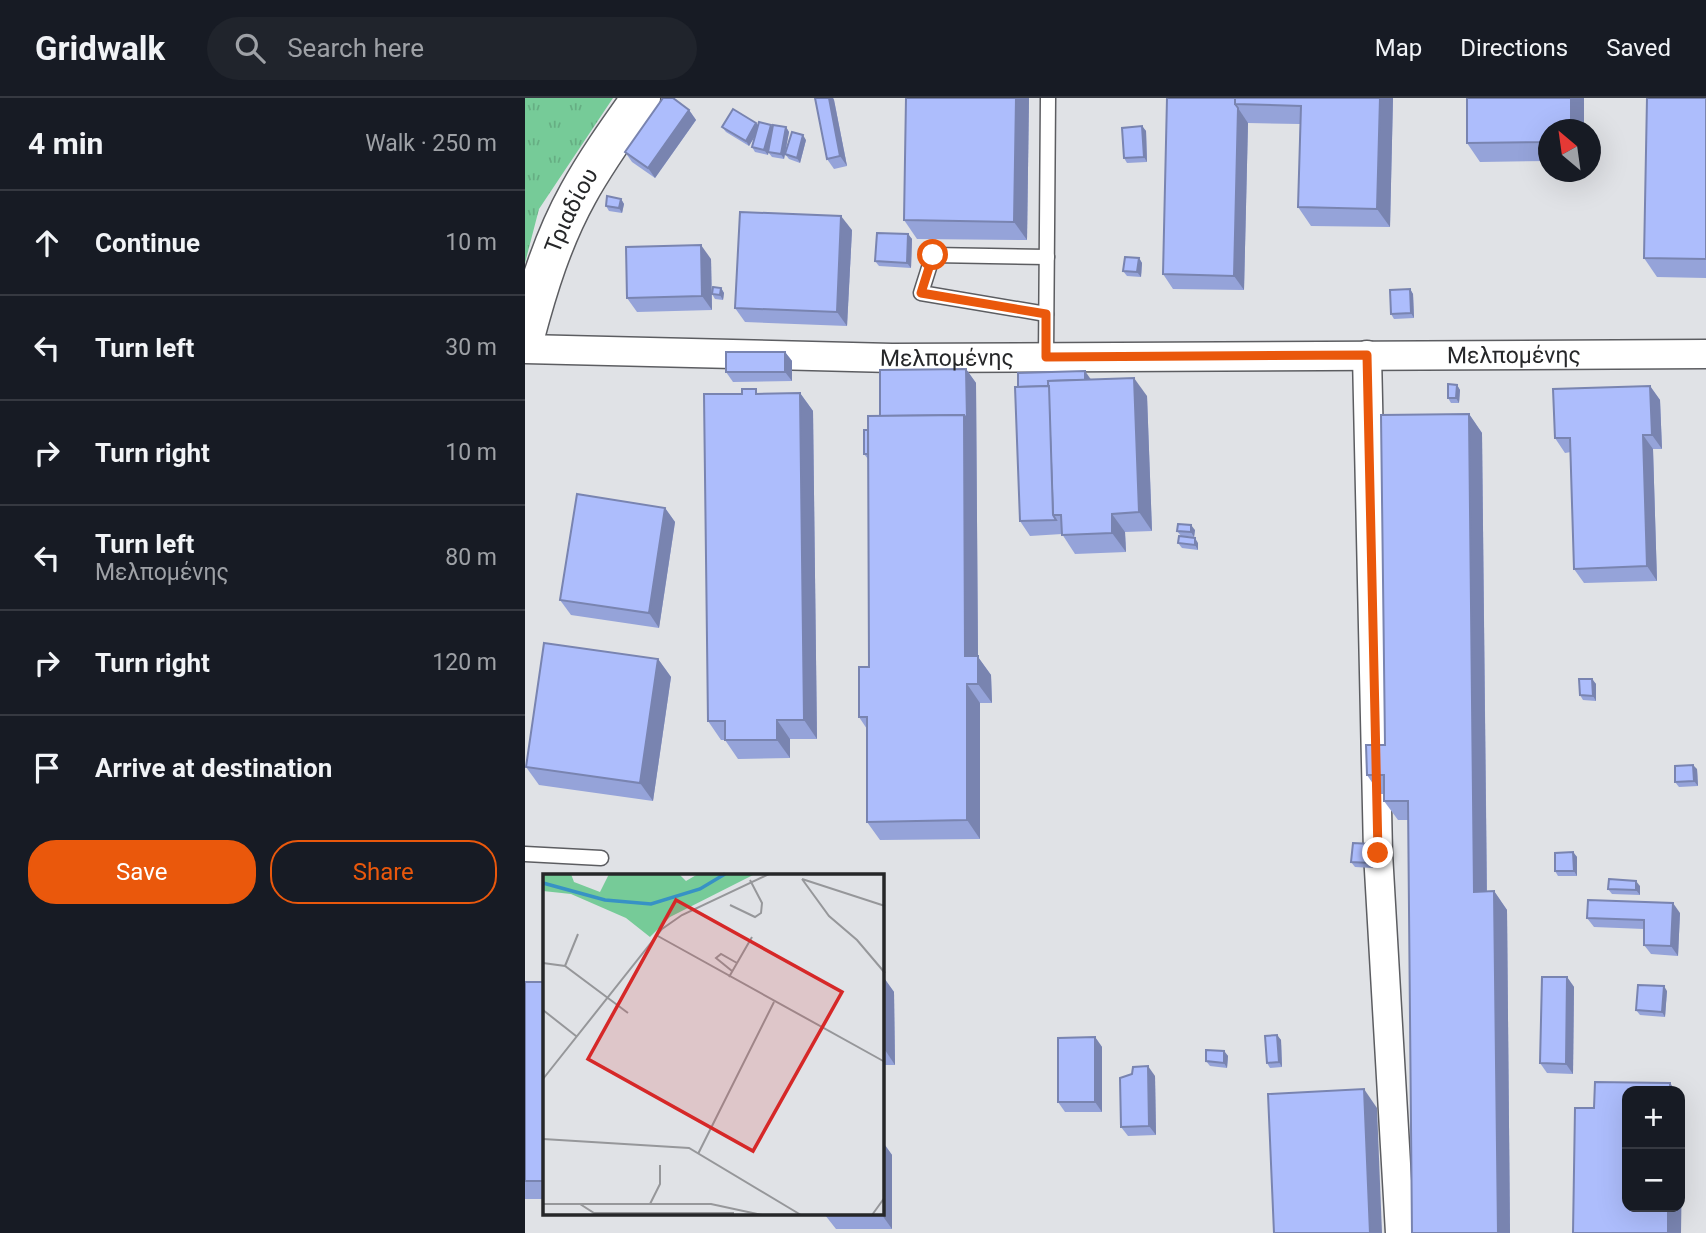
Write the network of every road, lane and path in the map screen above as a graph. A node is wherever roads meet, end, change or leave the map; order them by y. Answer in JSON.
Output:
{"nodes":[{"id":1,"x":641,"y":98,"type":"edge"},
{"id":2,"x":1048,"y":98,"type":"edge"},
{"id":3,"x":1047,"y":257,"type":"junction"},
{"id":4,"x":1046,"y":314,"type":"junction"},
{"id":5,"x":525,"y":337,"type":"edge"},
{"id":6,"x":525,"y":349,"type":"edge"},
{"id":7,"x":1706,"y":354,"type":"edge"},
{"id":8,"x":1367,"y":355,"type":"junction"},
{"id":9,"x":1046,"y":357,"type":"junction"},
{"id":10,"x":525,"y":854,"type":"edge"},
{"id":11,"x":601,"y":858,"type":"dead end"},
{"id":12,"x":1400,"y":1233,"type":"edge"}],
"edges":[{"from":1,"to":5,"type":"main road","name":"Τριαδίου"},
{"from":2,"to":3,"type":"lane"},
{"from":3,"to":4,"type":"lane"},
{"from":3,"to":4,"type":"lane"},
{"from":4,"to":9,"type":"lane"},
{"from":6,"to":9,"type":"street","name":"Μελπομένης"},
{"from":7,"to":8,"type":"street","name":"Μελπομένης"},
{"from":8,"to":9,"type":"street","name":"Μελπομένης"},
{"from":8,"to":12,"type":"street"},
{"from":10,"to":11,"type":"lane"}]}
